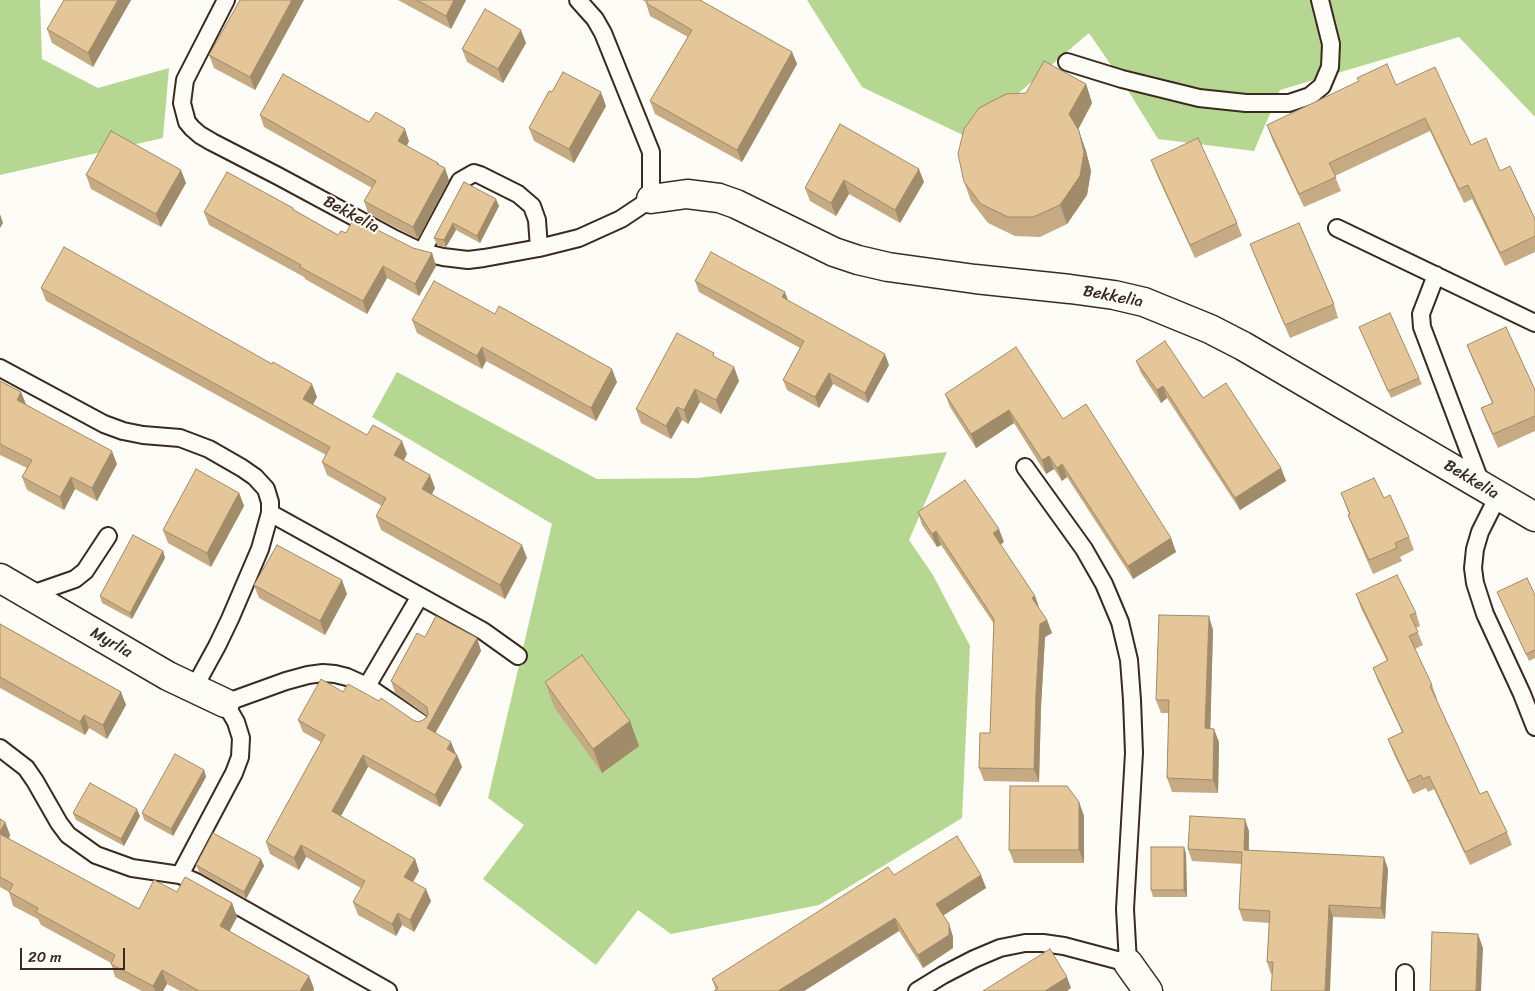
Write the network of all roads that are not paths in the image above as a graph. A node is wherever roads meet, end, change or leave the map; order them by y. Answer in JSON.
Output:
{"nodes":[{"id":1,"x":226,"y":0,"type":"edge"},
{"id":2,"x":578,"y":0,"type":"edge"},
{"id":3,"x":1320,"y":0,"type":"edge"},
{"id":4,"x":1067,"y":62,"type":"dead end"},
{"id":5,"x":651,"y":199,"type":"junction"},
{"id":6,"x":1337,"y":228,"type":"dead end"},
{"id":7,"x":539,"y":248,"type":"junction"},
{"id":8,"x":422,"y":252,"type":"junction"},
{"id":9,"x":1436,"y":275,"type":"junction"},
{"id":10,"x":1535,"y":323,"type":"edge"},
{"id":11,"x":0,"y":368,"type":"edge"},
{"id":12,"x":1025,"y":467,"type":"dead end"},
{"id":13,"x":1490,"y":491,"type":"junction"},
{"id":14,"x":270,"y":514,"type":"junction"},
{"id":15,"x":1535,"y":517,"type":"edge"},
{"id":16,"x":108,"y":536,"type":"dead end"},
{"id":17,"x":0,"y":578,"type":"edge"},
{"id":18,"x":29,"y":595,"type":"junction"},
{"id":19,"x":420,"y":596,"type":"junction"},
{"id":20,"x":518,"y":656,"type":"dead end"},
{"id":21,"x":367,"y":686,"type":"junction"},
{"id":22,"x":194,"y":688,"type":"junction"},
{"id":23,"x":225,"y":703,"type":"junction"},
{"id":24,"x":423,"y":724,"type":"edge"},
{"id":25,"x":1535,"y":727,"type":"edge"},
{"id":26,"x":0,"y":748,"type":"edge"},
{"id":27,"x":180,"y":875,"type":"junction"},
{"id":28,"x":1128,"y":963,"type":"junction"},
{"id":29,"x":1406,"y":973,"type":"dead end"},
{"id":30,"x":388,"y":991,"type":"edge"},
{"id":31,"x":917,"y":991,"type":"edge"},
{"id":32,"x":1148,"y":991,"type":"edge"},
{"id":33,"x":1405,"y":991,"type":"edge"}],
"edges":[{"from":1,"to":8,"type":"lane","name":"Bekkelia"},
{"from":2,"to":5,"type":"lane"},
{"from":3,"to":4,"type":"lane"},
{"from":5,"to":7,"type":"lane","name":"Bekkelia"},
{"from":5,"to":13,"type":"street","name":"Bekkelia"},
{"from":6,"to":9,"type":"lane"},
{"from":7,"to":8,"type":"lane","name":"Bekkelia"},
{"from":7,"to":8,"type":"lane"},
{"from":9,"to":10,"type":"lane"},
{"from":9,"to":13,"type":"lane"},
{"from":11,"to":14,"type":"lane"},
{"from":12,"to":28,"type":"lane"},
{"from":13,"to":15,"type":"street","name":"Bekkelia"},
{"from":13,"to":25,"type":"lane"},
{"from":14,"to":19,"type":"lane"},
{"from":14,"to":22,"type":"lane"},
{"from":16,"to":18,"type":"lane"},
{"from":17,"to":18,"type":"street","name":"Myrlia"},
{"from":18,"to":22,"type":"street","name":"Myrlia"},
{"from":19,"to":20,"type":"lane"},
{"from":19,"to":21,"type":"lane"},
{"from":21,"to":23,"type":"lane"},
{"from":21,"to":24,"type":"lane"},
{"from":22,"to":23,"type":"street","name":"Myrlia"},
{"from":23,"to":27,"type":"lane"},
{"from":26,"to":27,"type":"lane"},
{"from":27,"to":30,"type":"lane"},
{"from":28,"to":31,"type":"lane"},
{"from":28,"to":32,"type":"street"},
{"from":29,"to":33,"type":"lane"}]}
